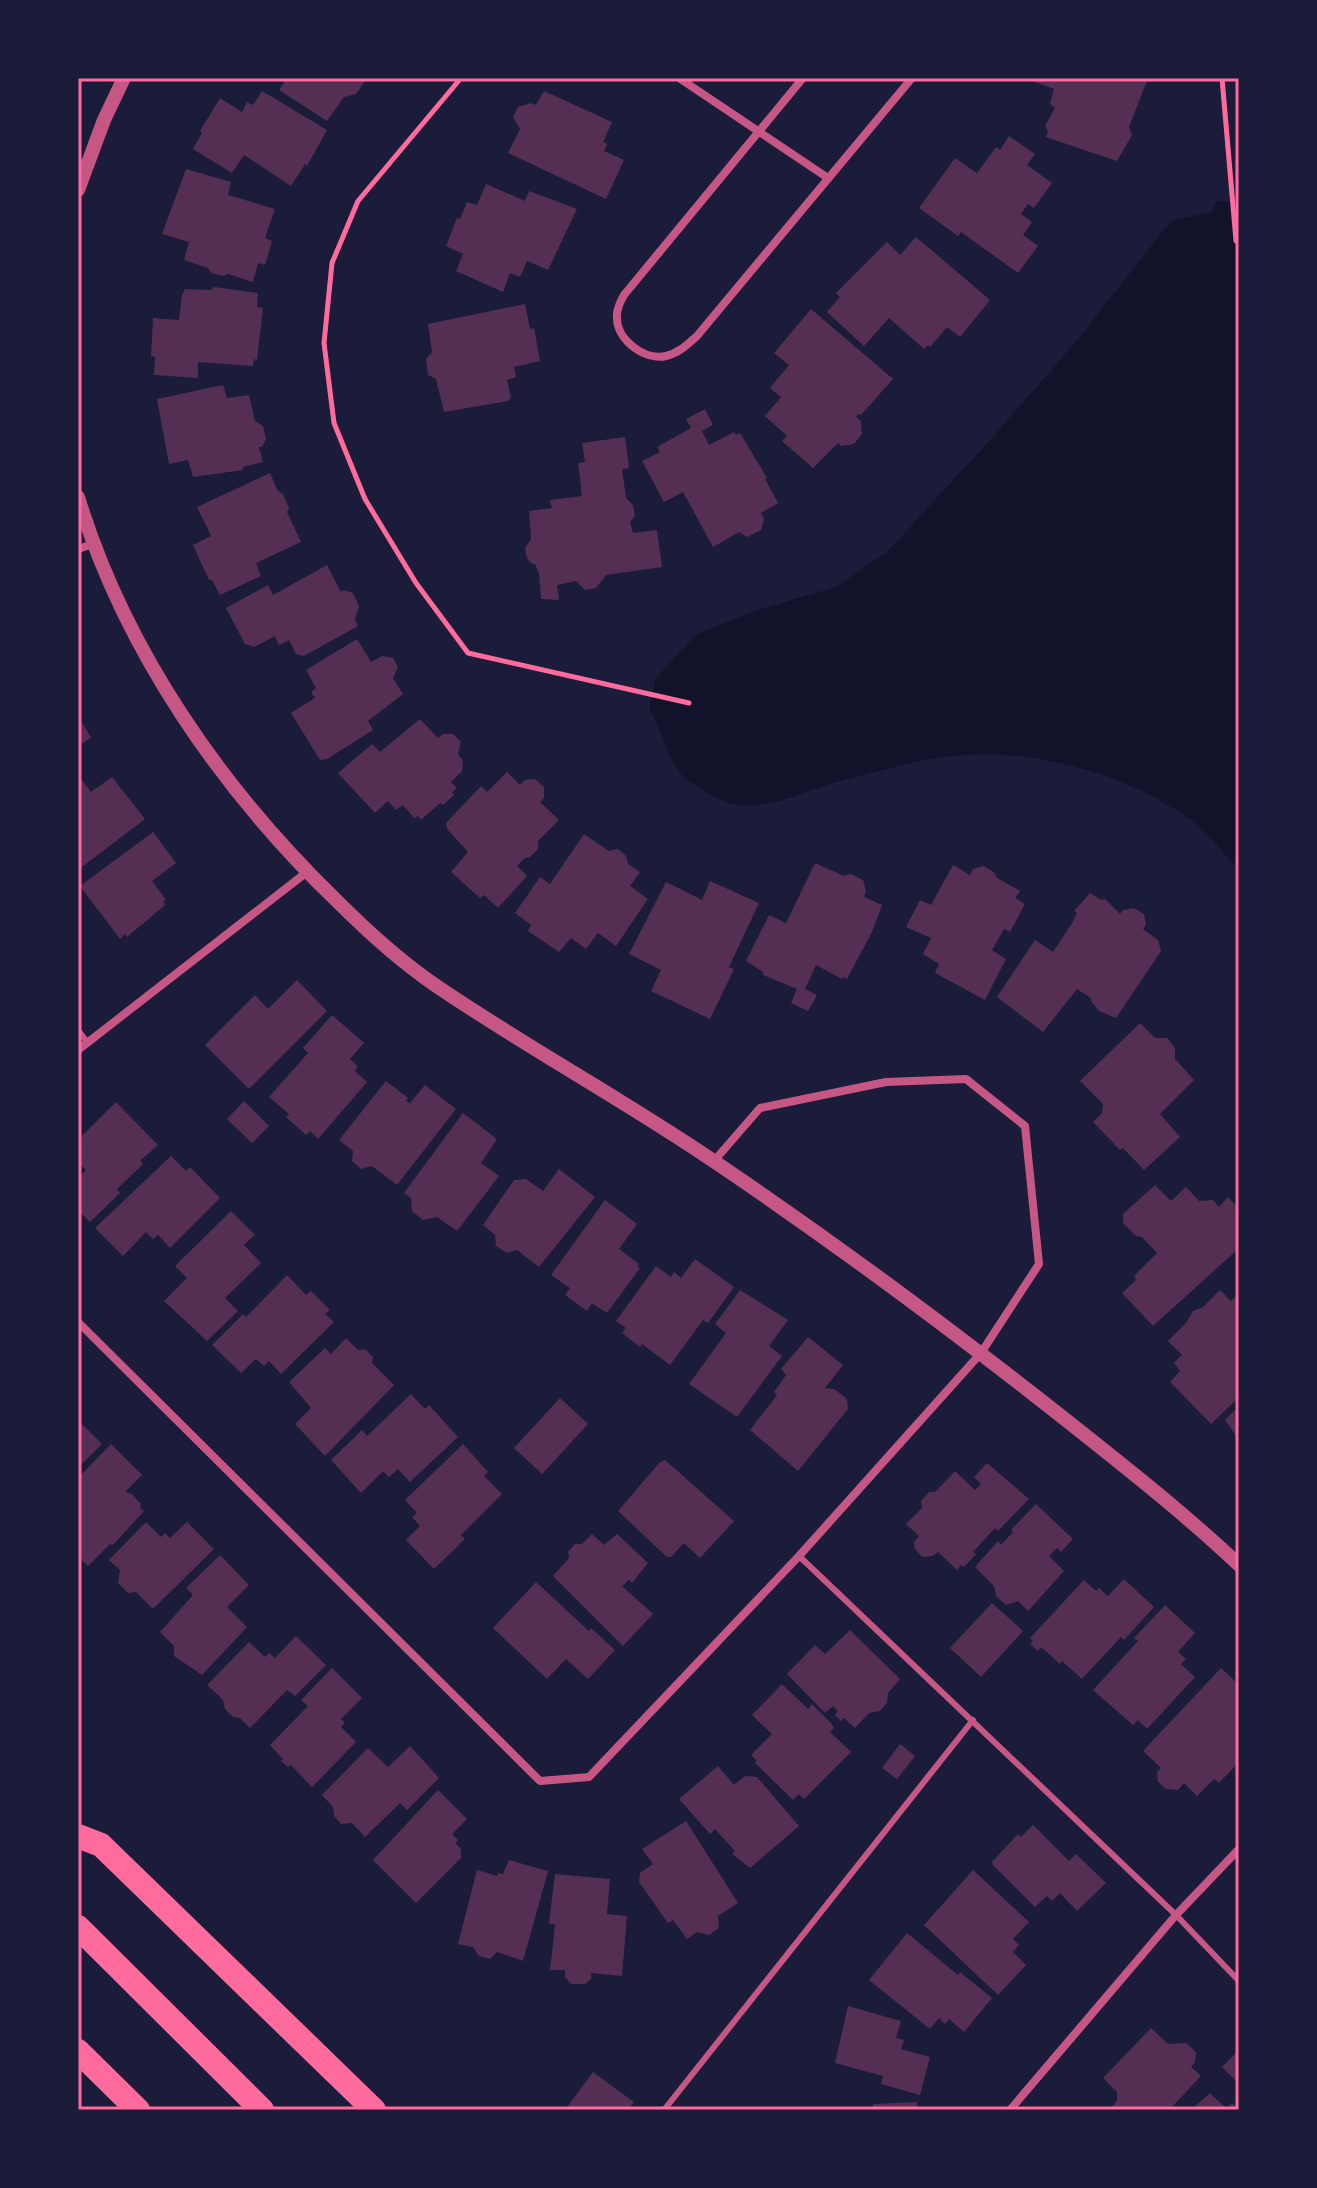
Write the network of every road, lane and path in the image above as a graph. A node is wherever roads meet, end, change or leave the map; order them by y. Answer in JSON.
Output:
{"nodes":[{"id":1,"x":124,"y":78,"type":"edge"},
{"id":2,"x":461,"y":78,"type":"edge"},
{"id":3,"x":679,"y":78,"type":"edge"},
{"id":4,"x":803,"y":78,"type":"edge"},
{"id":5,"x":912,"y":78,"type":"edge"},
{"id":6,"x":1222,"y":78,"type":"edge"},
{"id":7,"x":759,"y":131,"type":"junction"},
{"id":8,"x":828,"y":178,"type":"junction"},
{"id":9,"x":78,"y":190,"type":"edge"},
{"id":10,"x":1236,"y":241,"type":"dead end"},
{"id":11,"x":78,"y":497,"type":"edge"},
{"id":12,"x":93,"y":544,"type":"junction"},
{"id":13,"x":78,"y":549,"type":"edge"},
{"id":14,"x":689,"y":703,"type":"dead end"},
{"id":15,"x":307,"y":872,"type":"junction"},
{"id":16,"x":78,"y":1030,"type":"edge"},
{"id":17,"x":87,"y":1042,"type":"junction"},
{"id":18,"x":78,"y":1050,"type":"edge"},
{"id":19,"x":714,"y":1161,"type":"junction"},
{"id":20,"x":78,"y":1322,"type":"edge"},
{"id":21,"x":981,"y":1353,"type":"junction"},
{"id":22,"x":799,"y":1556,"type":"junction"},
{"id":23,"x":1239,"y":1565,"type":"edge"},
{"id":24,"x":973,"y":1720,"type":"junction"},
{"id":25,"x":78,"y":1836,"type":"edge"},
{"id":26,"x":1239,"y":1849,"type":"edge"},
{"id":27,"x":1176,"y":1915,"type":"junction"},
{"id":28,"x":78,"y":1927,"type":"edge"},
{"id":29,"x":1239,"y":1981,"type":"edge"},
{"id":30,"x":78,"y":2051,"type":"edge"},
{"id":31,"x":138,"y":2110,"type":"edge"},
{"id":32,"x":262,"y":2110,"type":"edge"},
{"id":33,"x":374,"y":2110,"type":"edge"},
{"id":34,"x":664,"y":2110,"type":"edge"},
{"id":35,"x":1010,"y":2110,"type":"edge"}],
"edges":[{"from":1,"to":9,"type":"street"},
{"from":2,"to":14,"type":"path"},
{"from":3,"to":7,"type":"street"},
{"from":4,"to":7,"type":"street"},
{"from":5,"to":8,"type":"street"},
{"from":6,"to":10,"type":"path"},
{"from":7,"to":8,"type":"street"},
{"from":7,"to":8,"type":"street"},
{"from":11,"to":12,"type":"street"},
{"from":12,"to":13,"type":"street"},
{"from":12,"to":15,"type":"street"},
{"from":15,"to":17,"type":"street"},
{"from":15,"to":19,"type":"street"},
{"from":16,"to":17,"type":"lane"},
{"from":17,"to":18,"type":"street"},
{"from":19,"to":21,"type":"street"},
{"from":19,"to":21,"type":"street"},
{"from":20,"to":22,"type":"street"},
{"from":21,"to":22,"type":"street"},
{"from":21,"to":23,"type":"street"},
{"from":22,"to":24,"type":"lane"},
{"from":24,"to":27,"type":"lane"},
{"from":24,"to":34,"type":"lane"},
{"from":25,"to":33,"type":"highway"},
{"from":26,"to":27,"type":"street"},
{"from":27,"to":29,"type":"lane"},
{"from":27,"to":35,"type":"street"},
{"from":28,"to":32,"type":"highway"},
{"from":30,"to":31,"type":"highway"}]}
